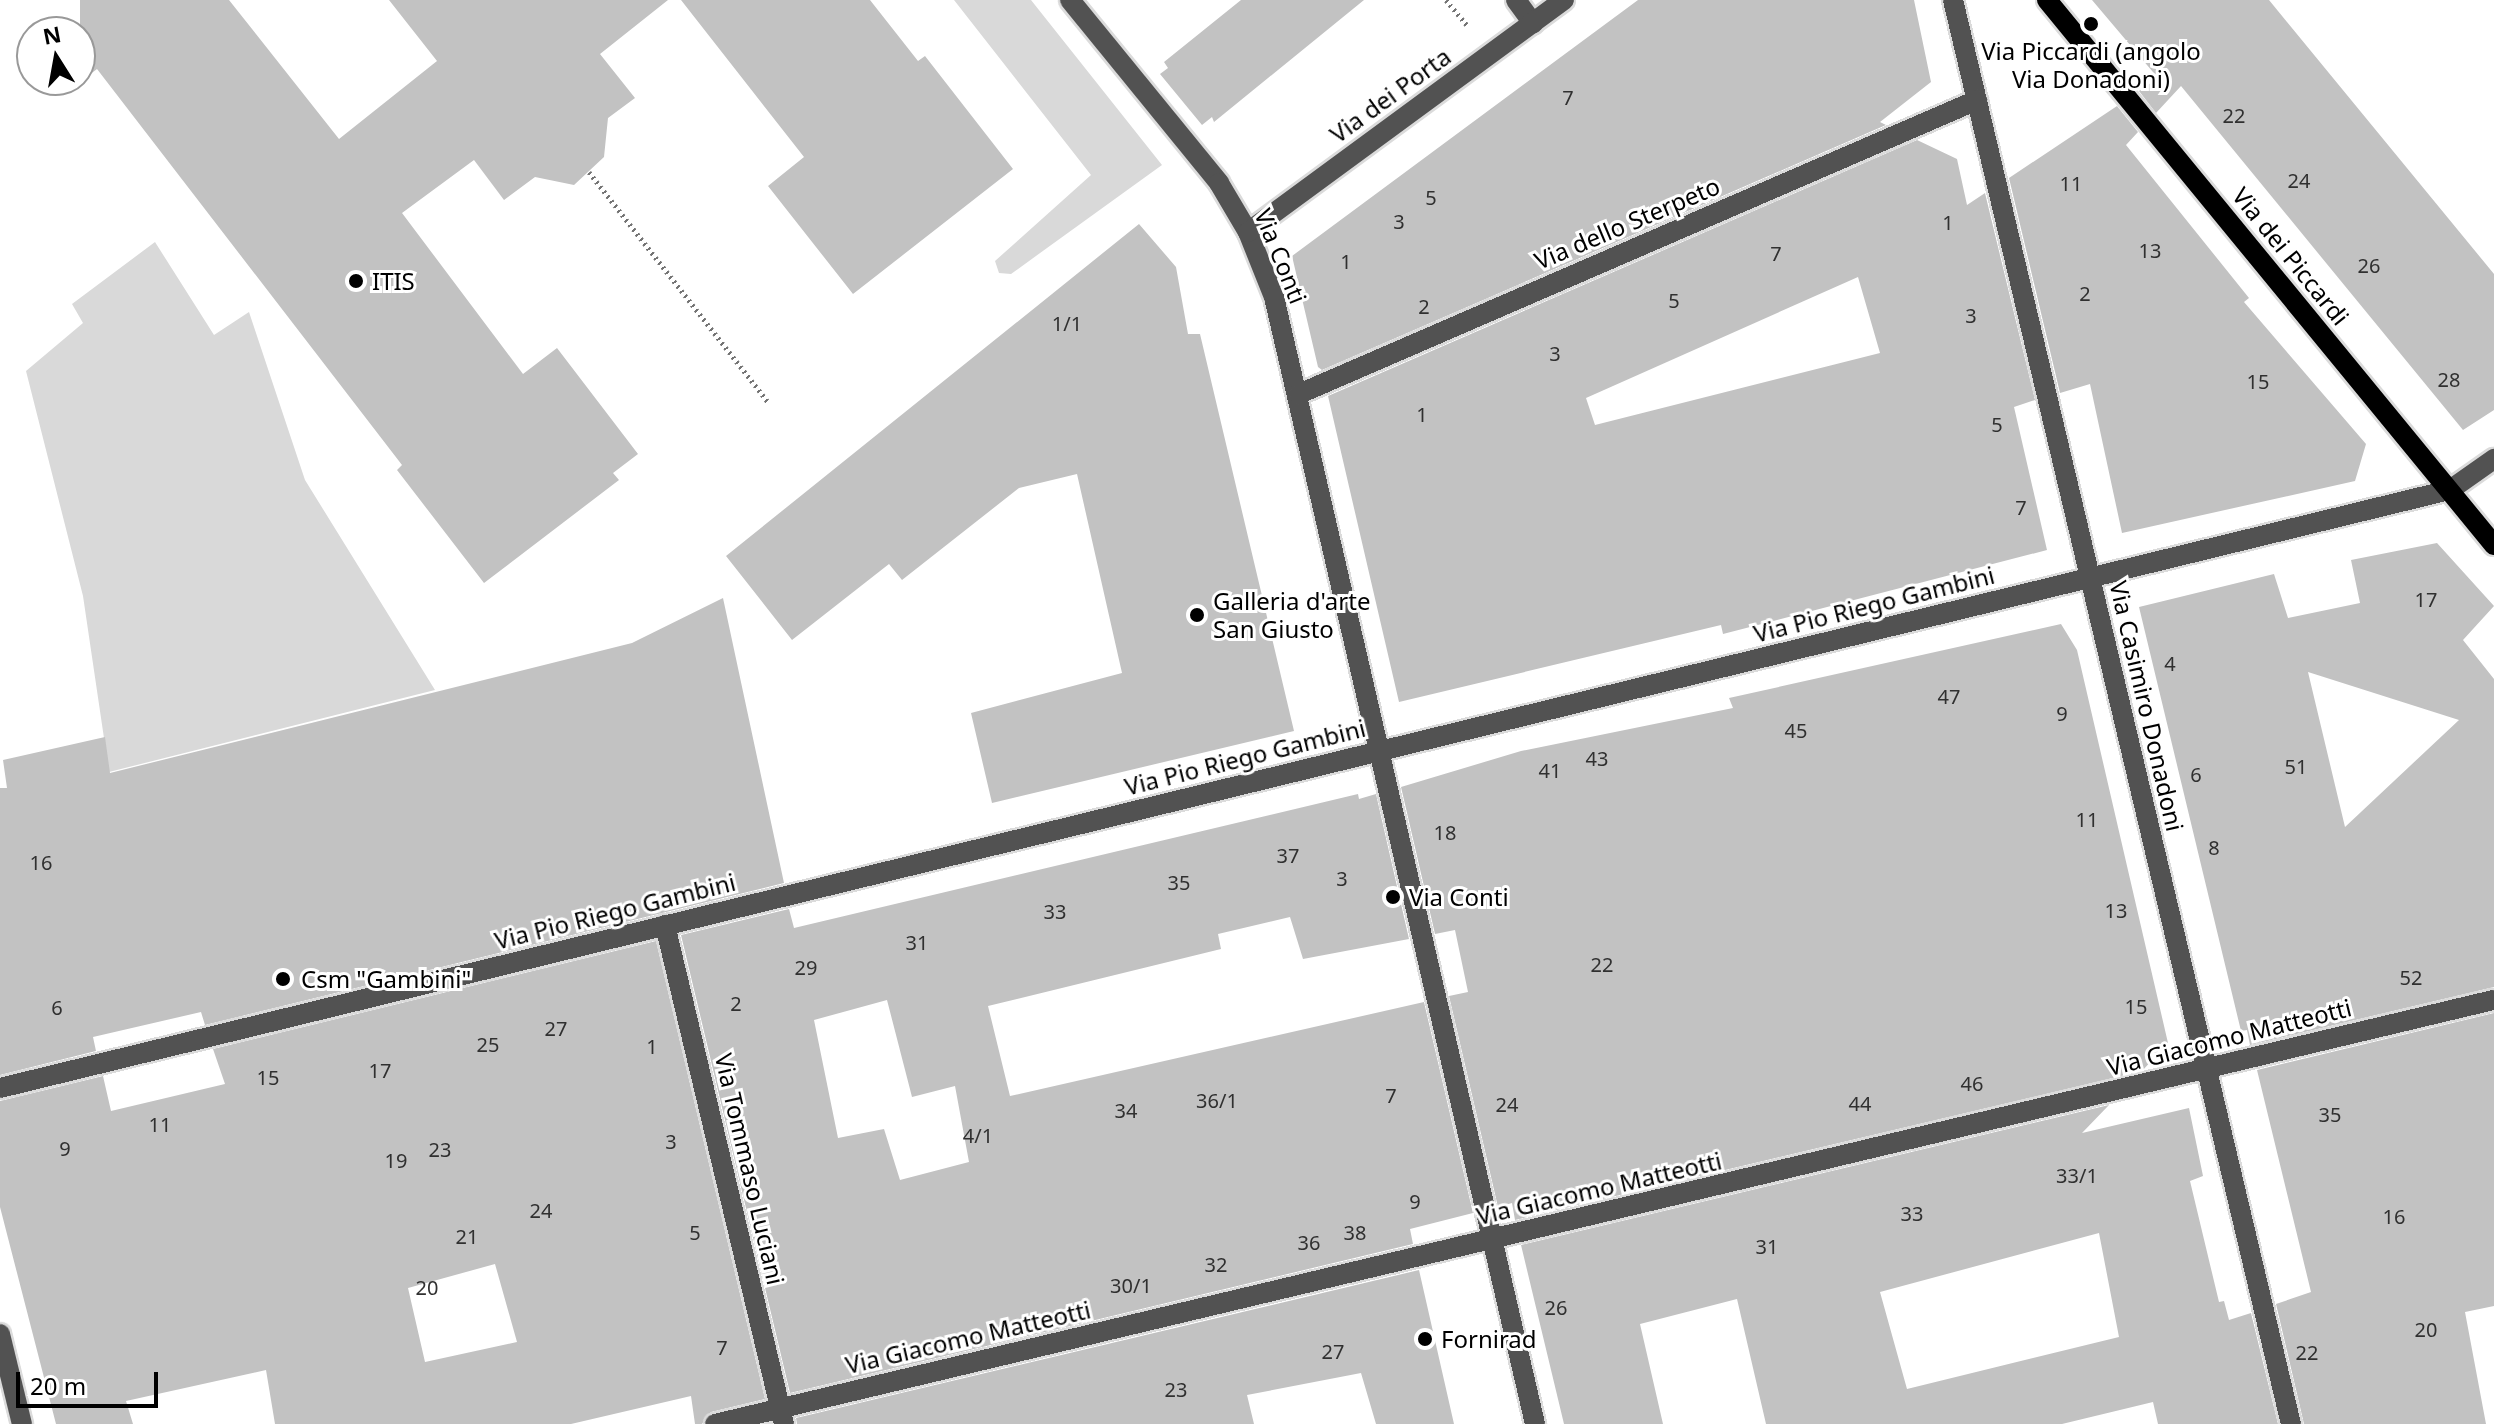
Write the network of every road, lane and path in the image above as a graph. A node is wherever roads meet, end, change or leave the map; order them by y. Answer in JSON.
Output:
{"nodes":[{"id":1,"x":1070,"y":0,"type":"edge"},
{"id":2,"x":1446,"y":0,"type":"edge"},
{"id":3,"x":1516,"y":0,"type":"edge"},
{"id":4,"x":1564,"y":0,"type":"edge"},
{"id":5,"x":1953,"y":0,"type":"edge"},
{"id":6,"x":2047,"y":0,"type":"edge"},
{"id":7,"x":1533,"y":23,"type":"junction"},
{"id":8,"x":1472,"y":31,"type":"dead end"},
{"id":9,"x":1977,"y":100,"type":"junction"},
{"id":10,"x":589,"y":172,"type":"dead end"},
{"id":11,"x":1248,"y":232,"type":"junction"},
{"id":12,"x":1299,"y":394,"type":"junction"},
{"id":13,"x":768,"y":402,"type":"dead end"},
{"id":14,"x":2494,"y":459,"type":"edge"},
{"id":15,"x":2450,"y":490,"type":"junction"},
{"id":16,"x":2494,"y":545,"type":"edge"},
{"id":17,"x":2090,"y":578,"type":"junction"},
{"id":18,"x":1379,"y":752,"type":"junction"},
{"id":19,"x":665,"y":925,"type":"junction"},
{"id":20,"x":2494,"y":1000,"type":"edge"},
{"id":21,"x":2207,"y":1069,"type":"junction"},
{"id":22,"x":0,"y":1088,"type":"edge"},
{"id":23,"x":1492,"y":1240,"type":"junction"},
{"id":24,"x":0,"y":1334,"type":"edge"},
{"id":25,"x":782,"y":1416,"type":"edge"},
{"id":26,"x":22,"y":1424,"type":"edge"},
{"id":27,"x":715,"y":1424,"type":"edge"},
{"id":28,"x":1535,"y":1424,"type":"edge"},
{"id":29,"x":2291,"y":1424,"type":"edge"}],
"edges":[{"from":1,"to":11,"type":"street","name":"Via Conti"},
{"from":2,"to":8,"type":"path"},
{"from":3,"to":7,"type":"street"},
{"from":4,"to":7,"type":"street","name":"Via dei Porta"},
{"from":5,"to":9,"type":"street","name":"Via Casimiro Donadoni"},
{"from":6,"to":15,"type":"main road","name":"Via dei Piccardi"},
{"from":7,"to":11,"type":"street","name":"Via dei Porta"},
{"from":9,"to":12,"type":"street","name":"Via dello Sterpeto"},
{"from":9,"to":17,"type":"street","name":"Via Casimiro Donadoni"},
{"from":10,"to":13,"type":"path"},
{"from":11,"to":12,"type":"street","name":"Via Conti"},
{"from":12,"to":18,"type":"street","name":"Via Conti"},
{"from":14,"to":15,"type":"street","name":"Via Pio Riego Gambini"},
{"from":15,"to":16,"type":"main road","name":"Via dei Piccardi"},
{"from":15,"to":17,"type":"street","name":"Via Pio Riego Gambini"},
{"from":17,"to":18,"type":"street","name":"Via Pio Riego Gambini"},
{"from":17,"to":21,"type":"street","name":"Via Casimiro Donadoni"},
{"from":18,"to":19,"type":"street","name":"Via Pio Riego Gambini"},
{"from":18,"to":23,"type":"street","name":"Via Conti"},
{"from":19,"to":22,"type":"street","name":"Via Pio Riego Gambini"},
{"from":19,"to":25,"type":"street","name":"Via Tommaso Luciani"},
{"from":20,"to":21,"type":"street","name":"Via Giacomo Matteotti"},
{"from":21,"to":23,"type":"street","name":"Via Giacomo Matteotti"},
{"from":21,"to":29,"type":"street","name":"Via Casimiro Donadoni"},
{"from":23,"to":25,"type":"street","name":"Via Giacomo Matteotti"},
{"from":23,"to":28,"type":"street","name":"Via Conti"},
{"from":24,"to":26,"type":"street"},
{"from":25,"to":27,"type":"street","name":"Via Giacomo Matteotti"}]}
